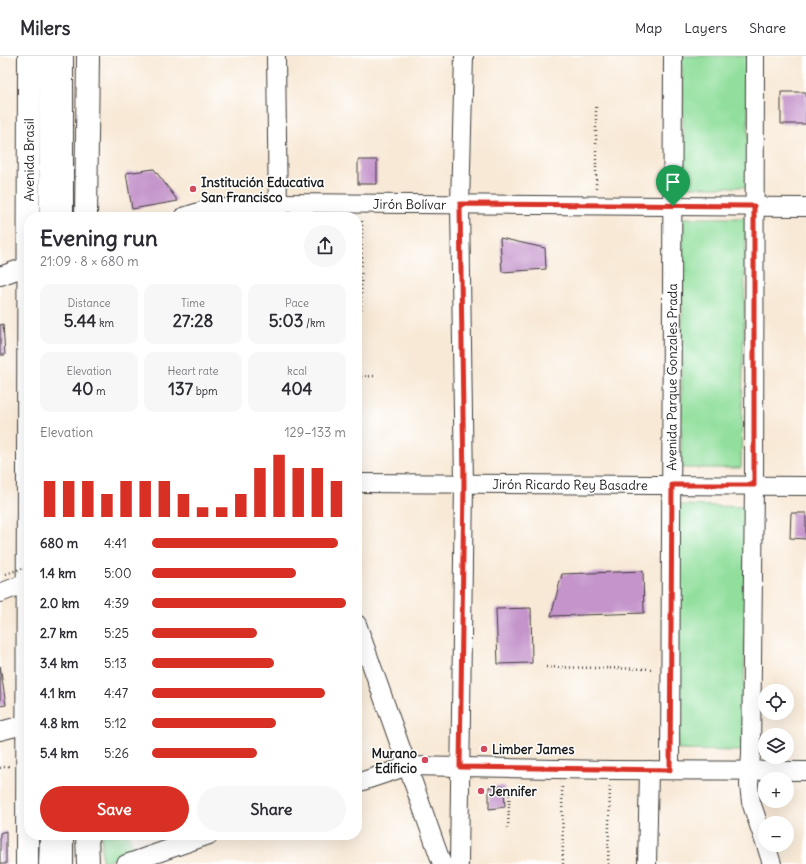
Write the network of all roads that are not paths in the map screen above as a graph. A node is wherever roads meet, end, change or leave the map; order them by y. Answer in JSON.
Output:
{"nodes":[{"id":1,"x":29,"y":56,"type":"edge"},
{"id":2,"x":48,"y":56,"type":"edge"},
{"id":3,"x":64,"y":56,"type":"edge"},
{"id":4,"x":88,"y":56,"type":"edge"},
{"id":5,"x":276,"y":56,"type":"edge"},
{"id":6,"x":464,"y":56,"type":"edge"},
{"id":7,"x":673,"y":56,"type":"edge"},
{"id":8,"x":755,"y":56,"type":"edge"},
{"id":9,"x":460,"y":204,"type":"junction"},
{"id":10,"x":673,"y":206,"type":"junction"},
{"id":11,"x":754,"y":206,"type":"junction"},
{"id":12,"x":806,"y":207,"type":"edge"},
{"id":13,"x":278,"y":210,"type":"edge"},
{"id":14,"x":28,"y":212,"type":"edge"},
{"id":15,"x":49,"y":212,"type":"edge"},
{"id":16,"x":64,"y":212,"type":"edge"},
{"id":17,"x":86,"y":212,"type":"edge"},
{"id":18,"x":199,"y":212,"type":"edge"},
{"id":19,"x":24,"y":267,"type":"edge"},
{"id":20,"x":0,"y":276,"type":"edge"},
{"id":21,"x":362,"y":483,"type":"edge"},
{"id":22,"x":464,"y":484,"type":"junction"},
{"id":23,"x":672,"y":485,"type":"junction"},
{"id":24,"x":754,"y":485,"type":"junction"},
{"id":25,"x":806,"y":486,"type":"edge"},
{"id":26,"x":24,"y":579,"type":"edge"},
{"id":27,"x":0,"y":593,"type":"edge"},
{"id":28,"x":362,"y":638,"type":"edge"},
{"id":29,"x":24,"y":712,"type":"edge"},
{"id":30,"x":0,"y":731,"type":"edge"},
{"id":31,"x":408,"y":766,"type":"junction"},
{"id":32,"x":460,"y":767,"type":"junction"},
{"id":33,"x":648,"y":770,"type":"junction"},
{"id":34,"x":670,"y":770,"type":"junction"},
{"id":35,"x":750,"y":771,"type":"junction"},
{"id":36,"x":806,"y":771,"type":"edge"},
{"id":37,"x":362,"y":781,"type":"edge"},
{"id":38,"x":758,"y":823,"type":"edge"},
{"id":39,"x":27,"y":840,"type":"edge"},
{"id":40,"x":48,"y":840,"type":"edge"},
{"id":41,"x":64,"y":840,"type":"edge"},
{"id":42,"x":87,"y":840,"type":"edge"},
{"id":43,"x":195,"y":840,"type":"edge"},
{"id":44,"x":768,"y":852,"type":"edge"},
{"id":45,"x":131,"y":863,"type":"edge"},
{"id":46,"x":27,"y":864,"type":"edge"},
{"id":47,"x":48,"y":864,"type":"edge"},
{"id":48,"x":64,"y":864,"type":"edge"},
{"id":49,"x":88,"y":864,"type":"edge"},
{"id":50,"x":442,"y":864,"type":"edge"},
{"id":51,"x":459,"y":864,"type":"edge"},
{"id":52,"x":647,"y":864,"type":"edge"},
{"id":53,"x":772,"y":864,"type":"edge"}],
"edges":[{"from":1,"to":14,"type":"main road","name":"Avenida Brasil"},
{"from":2,"to":15,"type":"street","name":"Avenida Brasil"},
{"from":3,"to":16,"type":"street"},
{"from":4,"to":17,"type":"main road"},
{"from":5,"to":13,"type":"street"},
{"from":6,"to":9,"type":"street"},
{"from":7,"to":10,"type":"street","name":"Avenida Parque Gonzales Prada"},
{"from":8,"to":11,"type":"street"},
{"from":9,"to":10,"type":"street","name":"Jirón Bolívar"},
{"from":9,"to":13,"type":"street","name":"Jirón Bolívar"},
{"from":9,"to":22,"type":"street"},
{"from":10,"to":11,"type":"street","name":"Jirón Bolívar"},
{"from":10,"to":23,"type":"street","name":"Avenida Parque Gonzales Prada"},
{"from":11,"to":12,"type":"street","name":"Jirón Bolívar"},
{"from":11,"to":24,"type":"street"},
{"from":13,"to":18,"type":"street","name":"Jirón Bolívar"},
{"from":19,"to":20,"type":"street"},
{"from":21,"to":22,"type":"street","name":"Jirón Ricardo Rey Basadre"},
{"from":22,"to":23,"type":"street","name":"Jirón Ricardo Rey Basadre"},
{"from":22,"to":32,"type":"street"},
{"from":23,"to":24,"type":"street","name":"Jirón Ricardo Rey Basadre"},
{"from":23,"to":34,"type":"street","name":"Avenida Parque Gonzales Prada"},
{"from":24,"to":25,"type":"street","name":"Jirón Ricardo Rey Basadre"},
{"from":24,"to":35,"type":"street"},
{"from":26,"to":27,"type":"street"},
{"from":28,"to":31,"type":"street"},
{"from":29,"to":30,"type":"street"},
{"from":31,"to":32,"type":"street"},
{"from":31,"to":37,"type":"street"},
{"from":31,"to":50,"type":"street"},
{"from":32,"to":33,"type":"street"},
{"from":32,"to":51,"type":"street"},
{"from":33,"to":34,"type":"street"},
{"from":33,"to":52,"type":"street"},
{"from":34,"to":35,"type":"street"},
{"from":35,"to":36,"type":"street"},
{"from":35,"to":38,"type":"street"},
{"from":39,"to":46,"type":"main road","name":"Avenida Brasil"},
{"from":40,"to":47,"type":"street"},
{"from":41,"to":48,"type":"street"},
{"from":42,"to":49,"type":"main road"},
{"from":43,"to":45,"type":"street"},
{"from":44,"to":53,"type":"street"}]}
